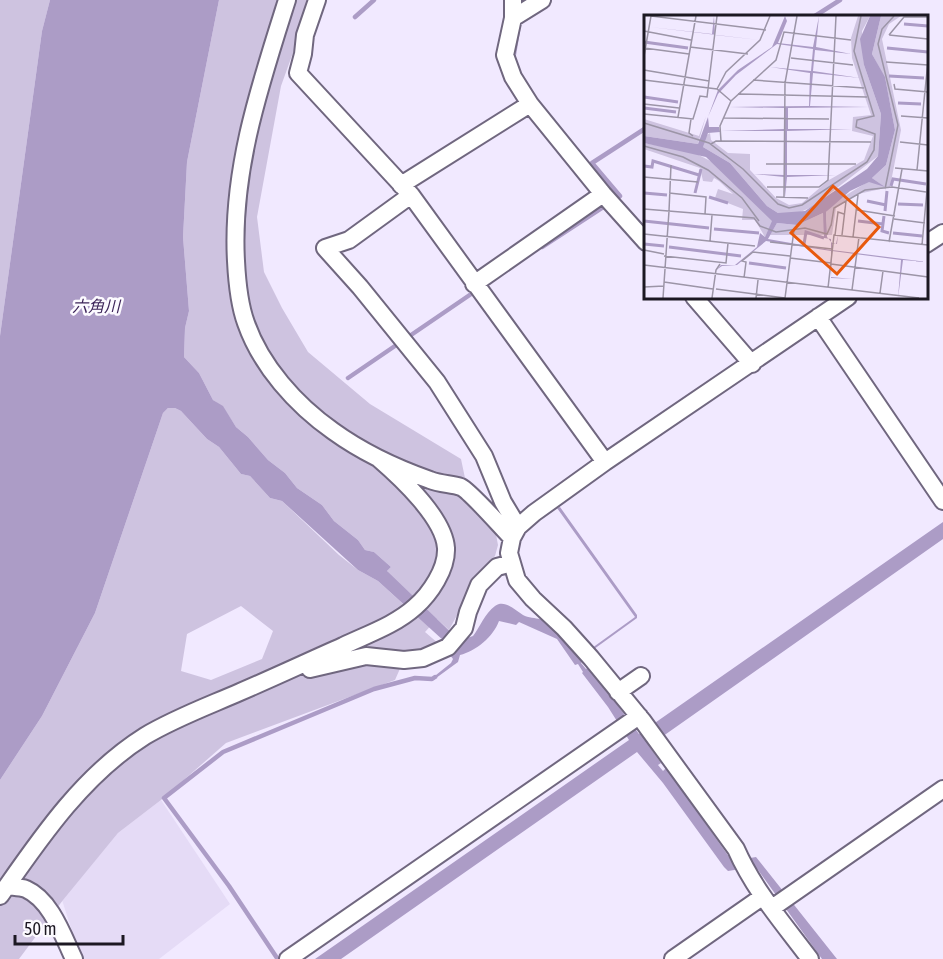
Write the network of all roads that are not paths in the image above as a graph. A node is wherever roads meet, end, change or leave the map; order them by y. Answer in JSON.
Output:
{"nodes":[{"id":1,"x":287,"y":0,"type":"edge"},
{"id":2,"x":317,"y":0,"type":"edge"},
{"id":3,"x":542,"y":0,"type":"edge"},
{"id":4,"x":517,"y":11,"type":"edge"},
{"id":5,"x":530,"y":104,"type":"junction"},
{"id":6,"x":406,"y":190,"type":"junction"},
{"id":7,"x":608,"y":199,"type":"junction"},
{"id":8,"x":943,"y":233,"type":"edge"},
{"id":9,"x":644,"y":240,"type":"edge"},
{"id":10,"x":928,"y":243,"type":"edge"},
{"id":11,"x":477,"y":288,"type":"junction"},
{"id":12,"x":695,"y":298,"type":"edge"},
{"id":13,"x":846,"y":298,"type":"edge"},
{"id":14,"x":818,"y":317,"type":"junction"},
{"id":15,"x":752,"y":364,"type":"junction"},
{"id":16,"x":379,"y":459,"type":"junction"},
{"id":17,"x":604,"y":462,"type":"junction"},
{"id":18,"x":943,"y":501,"type":"edge"},
{"id":19,"x":515,"y":533,"type":"junction"},
{"id":20,"x":512,"y":563,"type":"junction"},
{"id":21,"x":279,"y":675,"type":"junction"},
{"id":22,"x":641,"y":676,"type":"dead end"},
{"id":23,"x":618,"y":692,"type":"junction"},
{"id":24,"x":640,"y":718,"type":"junction"},
{"id":25,"x":943,"y":789,"type":"edge"},
{"id":26,"x":3,"y":891,"type":"edge"},
{"id":27,"x":776,"y":901,"type":"junction"},
{"id":28,"x":74,"y":959,"type":"edge"},
{"id":29,"x":288,"y":959,"type":"edge"},
{"id":30,"x":673,"y":959,"type":"edge"},
{"id":31,"x":810,"y":959,"type":"edge"}],
"edges":[{"from":1,"to":16,"type":"street"},
{"from":2,"to":6,"type":"street"},
{"from":3,"to":4,"type":"street"},
{"from":4,"to":5,"type":"street"},
{"from":5,"to":6,"type":"street"},
{"from":5,"to":7,"type":"street"},
{"from":6,"to":11,"type":"street"},
{"from":6,"to":19,"type":"street"},
{"from":7,"to":9,"type":"street"},
{"from":7,"to":11,"type":"street"},
{"from":8,"to":10,"type":"street"},
{"from":11,"to":17,"type":"street"},
{"from":12,"to":15,"type":"street"},
{"from":13,"to":14,"type":"street"},
{"from":14,"to":15,"type":"street"},
{"from":14,"to":18,"type":"street"},
{"from":15,"to":17,"type":"street"},
{"from":16,"to":19,"type":"street"},
{"from":16,"to":21,"type":"street"},
{"from":17,"to":19,"type":"street"},
{"from":19,"to":20,"type":"street"},
{"from":20,"to":21,"type":"street"},
{"from":20,"to":23,"type":"street"},
{"from":21,"to":26,"type":"street"},
{"from":22,"to":23,"type":"street"},
{"from":23,"to":24,"type":"street"},
{"from":24,"to":27,"type":"street"},
{"from":24,"to":29,"type":"street"},
{"from":25,"to":27,"type":"street"},
{"from":26,"to":28,"type":"street"},
{"from":27,"to":30,"type":"street"},
{"from":27,"to":31,"type":"street"}]}
